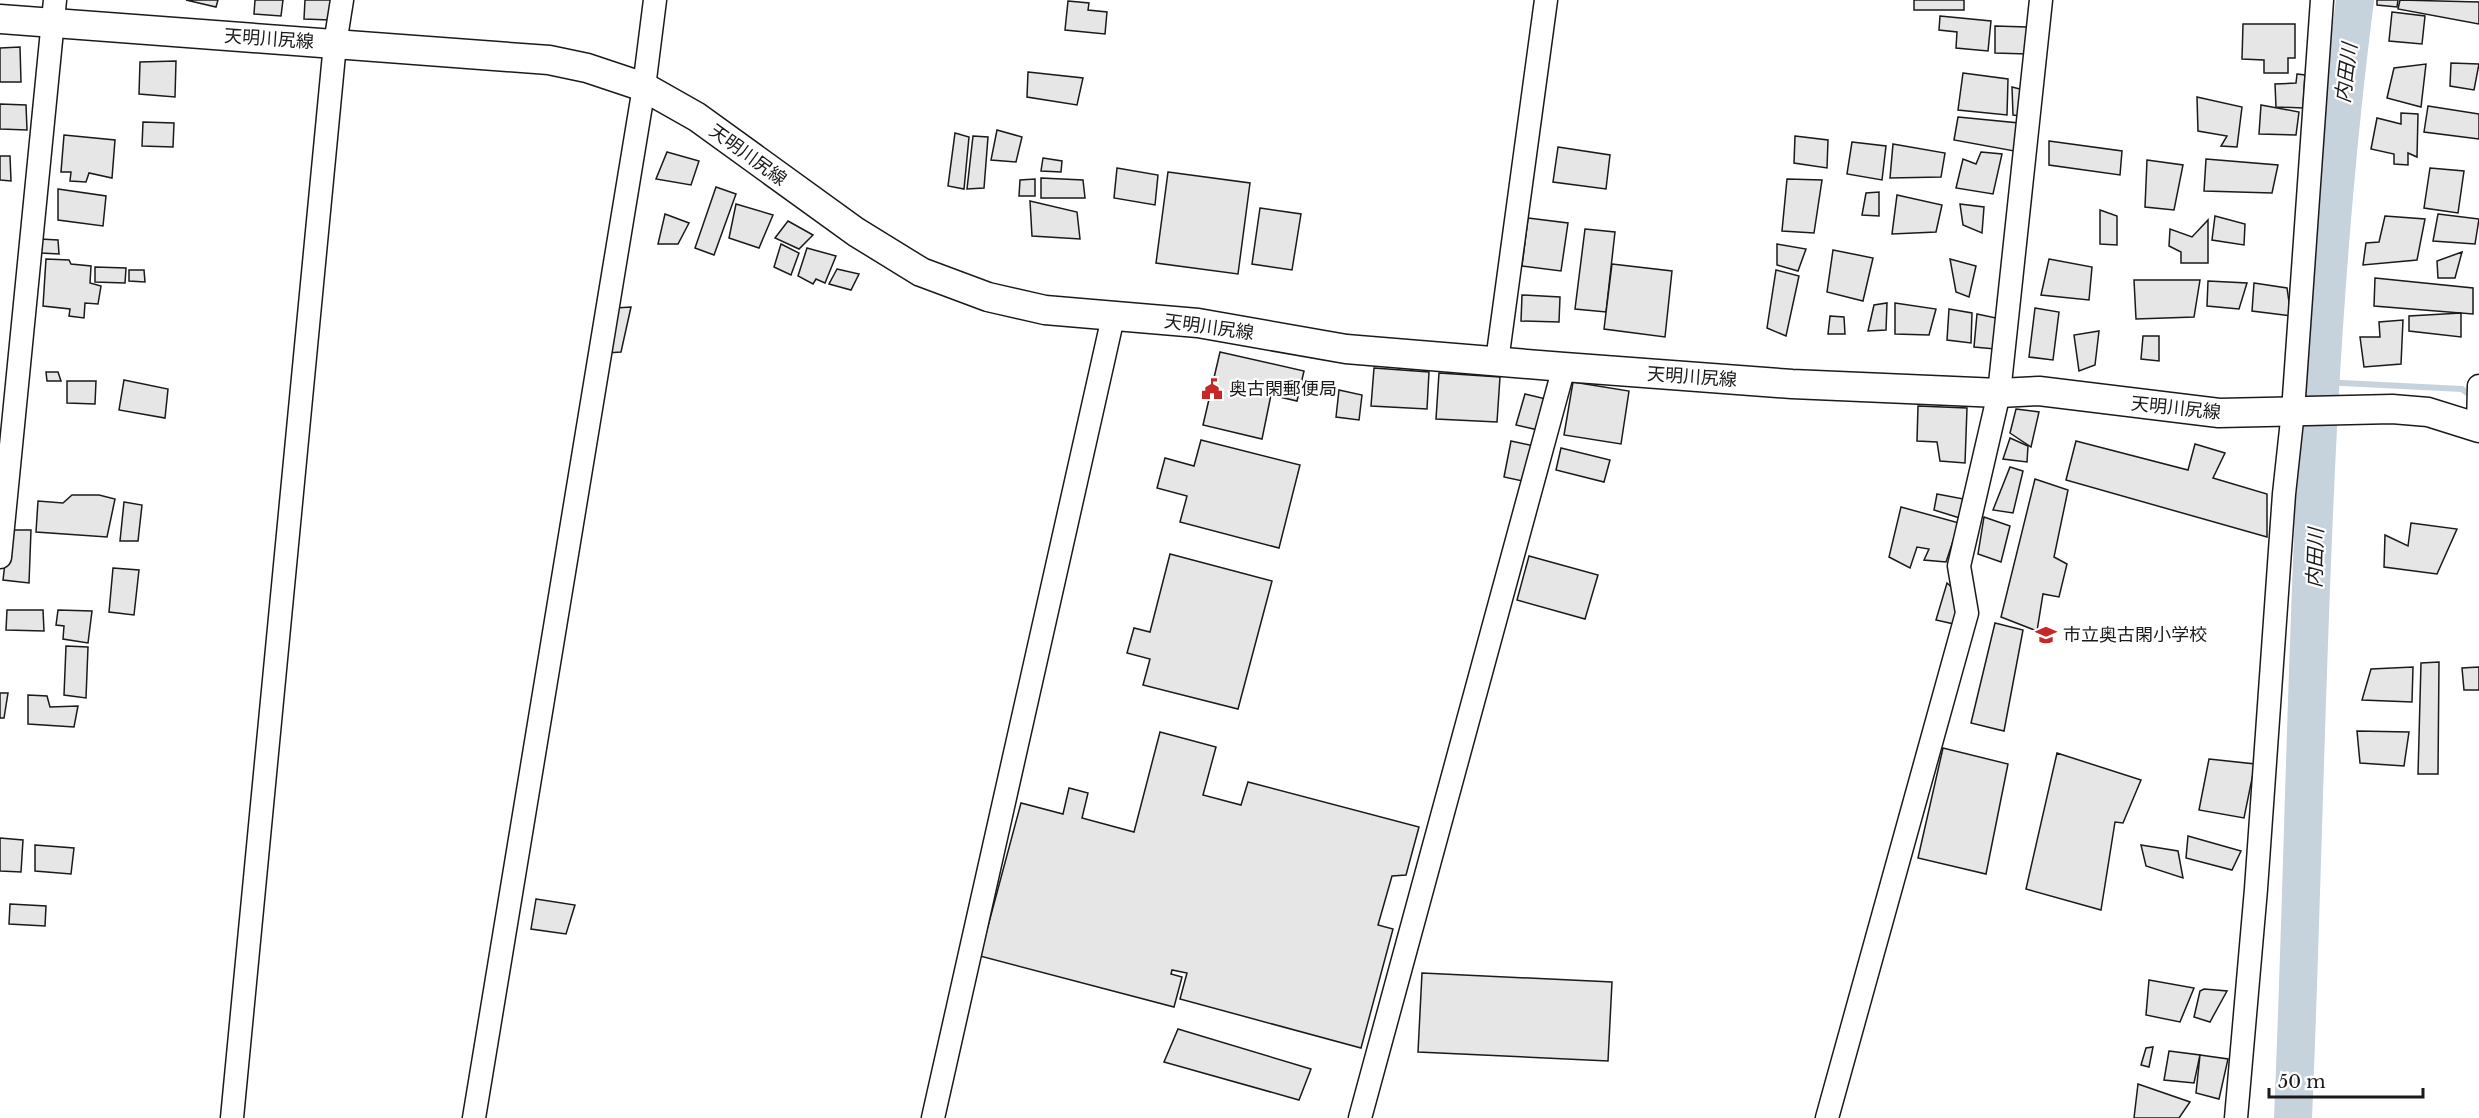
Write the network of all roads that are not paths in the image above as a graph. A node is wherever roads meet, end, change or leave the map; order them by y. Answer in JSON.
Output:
{"nodes":[{"id":1,"x":342,"y":0,"type":"edge"},
{"id":2,"x":655,"y":0,"type":"edge"},
{"id":3,"x":1545,"y":0,"type":"edge"},
{"id":4,"x":2041,"y":0,"type":"edge"},
{"id":5,"x":2322,"y":0,"type":"edge"},
{"id":6,"x":53,"y":11,"type":"edge"},
{"id":7,"x":0,"y":19,"type":"edge"},
{"id":8,"x":335,"y":44,"type":"junction"},
{"id":9,"x":644,"y":87,"type":"junction"},
{"id":10,"x":1113,"y":318,"type":"junction"},
{"id":11,"x":1497,"y":361,"type":"junction"},
{"id":12,"x":1564,"y":367,"type":"junction"},
{"id":13,"x":2479,"y":386,"type":"edge"},
{"id":14,"x":1999,"y":393,"type":"junction"},
{"id":15,"x":2298,"y":411,"type":"junction"},
{"id":16,"x":2478,"y":428,"type":"edge"},
{"id":17,"x":0,"y":557,"type":"edge"},
{"id":18,"x":232,"y":1118,"type":"edge"},
{"id":19,"x":474,"y":1118,"type":"edge"},
{"id":20,"x":933,"y":1118,"type":"edge"},
{"id":21,"x":1360,"y":1118,"type":"edge"},
{"id":22,"x":1827,"y":1118,"type":"edge"},
{"id":23,"x":2235,"y":1118,"type":"edge"}],
"edges":[{"from":1,"to":8,"type":"street"},
{"from":2,"to":9,"type":"street"},
{"from":3,"to":11,"type":"street"},
{"from":4,"to":14,"type":"street"},
{"from":5,"to":15,"type":"street"},
{"from":6,"to":7,"type":"main road","name":"天明川尻線"},
{"from":6,"to":8,"type":"main road","name":"天明川尻線"},
{"from":6,"to":17,"type":"street"},
{"from":8,"to":9,"type":"main road","name":"天明川尻線"},
{"from":8,"to":18,"type":"street"},
{"from":9,"to":10,"type":"main road","name":"天明川尻線"},
{"from":9,"to":19,"type":"street"},
{"from":10,"to":11,"type":"main road","name":"天明川尻線"},
{"from":10,"to":20,"type":"street"},
{"from":11,"to":12,"type":"main road","name":"天明川尻線"},
{"from":12,"to":14,"type":"main road","name":"天明川尻線"},
{"from":12,"to":21,"type":"street"},
{"from":13,"to":16,"type":"street"},
{"from":14,"to":15,"type":"main road","name":"天明川尻線"},
{"from":14,"to":22,"type":"street"},
{"from":15,"to":16,"type":"main road","name":"天明川尻線"},
{"from":15,"to":23,"type":"street"}]}
